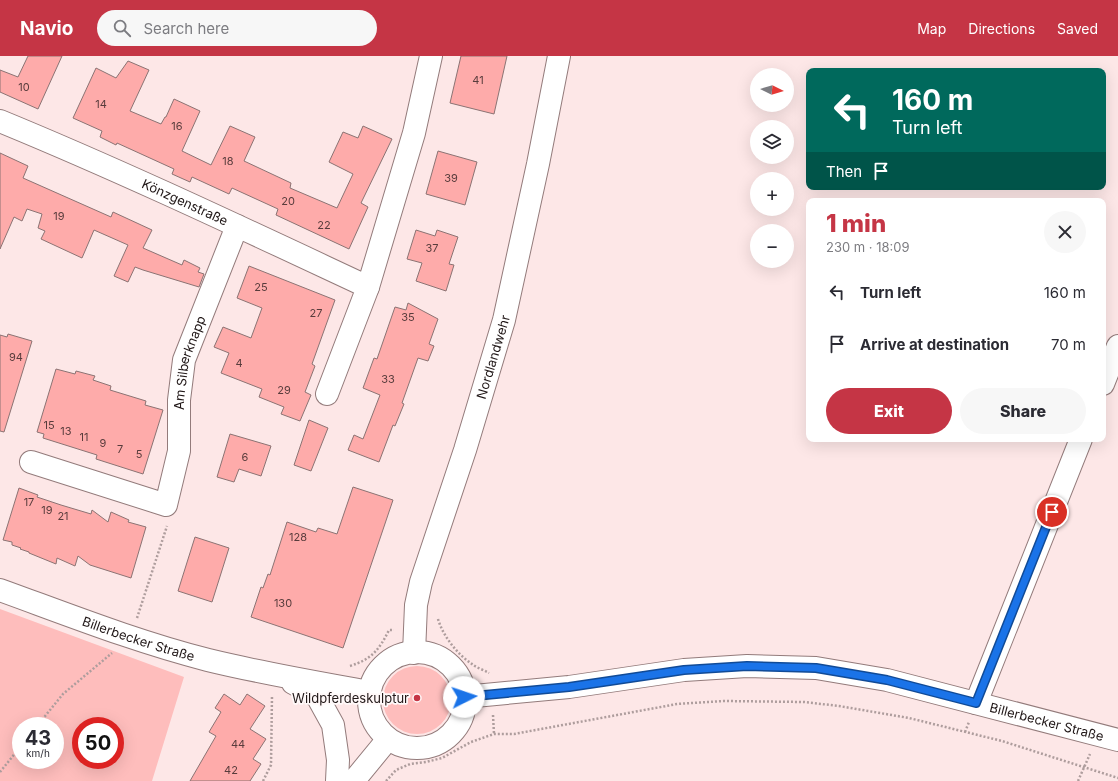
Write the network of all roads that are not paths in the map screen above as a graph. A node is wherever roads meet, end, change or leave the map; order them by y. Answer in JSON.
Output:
{"nodes":[{"id":1,"x":431,"y":56,"type":"edge"},
{"id":2,"x":559,"y":56,"type":"edge"},
{"id":3,"x":0,"y":121,"type":"edge"},
{"id":4,"x":237,"y":226,"type":"junction"},
{"id":5,"x":368,"y":287,"type":"junction"},
{"id":6,"x":1118,"y":346,"type":"edge"},
{"id":7,"x":1106,"y":376,"type":"edge"},
{"id":8,"x":327,"y":394,"type":"dead end"},
{"id":9,"x":1080,"y":442,"type":"edge"},
{"id":10,"x":31,"y":462,"type":"dead end"},
{"id":11,"x":0,"y":590,"type":"edge"},
{"id":12,"x":414,"y":652,"type":"junction"},
{"id":13,"x":277,"y":675,"type":"junction"},
{"id":14,"x":369,"y":692,"type":"junction"},
{"id":15,"x":464,"y":697,"type":"junction"},
{"id":16,"x":976,"y":703,"type":"junction"},
{"id":17,"x":388,"y":739,"type":"junction"},
{"id":18,"x":1118,"y":740,"type":"edge"},
{"id":19,"x":337,"y":781,"type":"edge"},
{"id":20,"x":351,"y":781,"type":"edge"}],
"edges":[{"from":1,"to":5,"type":"street"},
{"from":2,"to":12,"type":"street","name":"Nordlandwehr"},
{"from":3,"to":4,"type":"street","name":"Könzgenstraße"},
{"from":4,"to":5,"type":"street","name":"Könzgenstraße"},
{"from":4,"to":10,"type":"street","name":"Am Silberknapp"},
{"from":5,"to":8,"type":"street"},
{"from":6,"to":7,"type":"street"},
{"from":9,"to":16,"type":"street"},
{"from":11,"to":13,"type":"street","name":"Billerbecker Straße"},
{"from":12,"to":14,"type":"street"},
{"from":12,"to":15,"type":"street"},
{"from":13,"to":14,"type":"street","name":"Billerbecker Straße"},
{"from":13,"to":19,"type":"street","name":"Billerbecker Straße"},
{"from":14,"to":17,"type":"street"},
{"from":15,"to":16,"type":"street","name":"Billerbecker Straße"},
{"from":15,"to":17,"type":"street"},
{"from":16,"to":18,"type":"street","name":"Billerbecker Straße"},
{"from":17,"to":20,"type":"street"}]}
